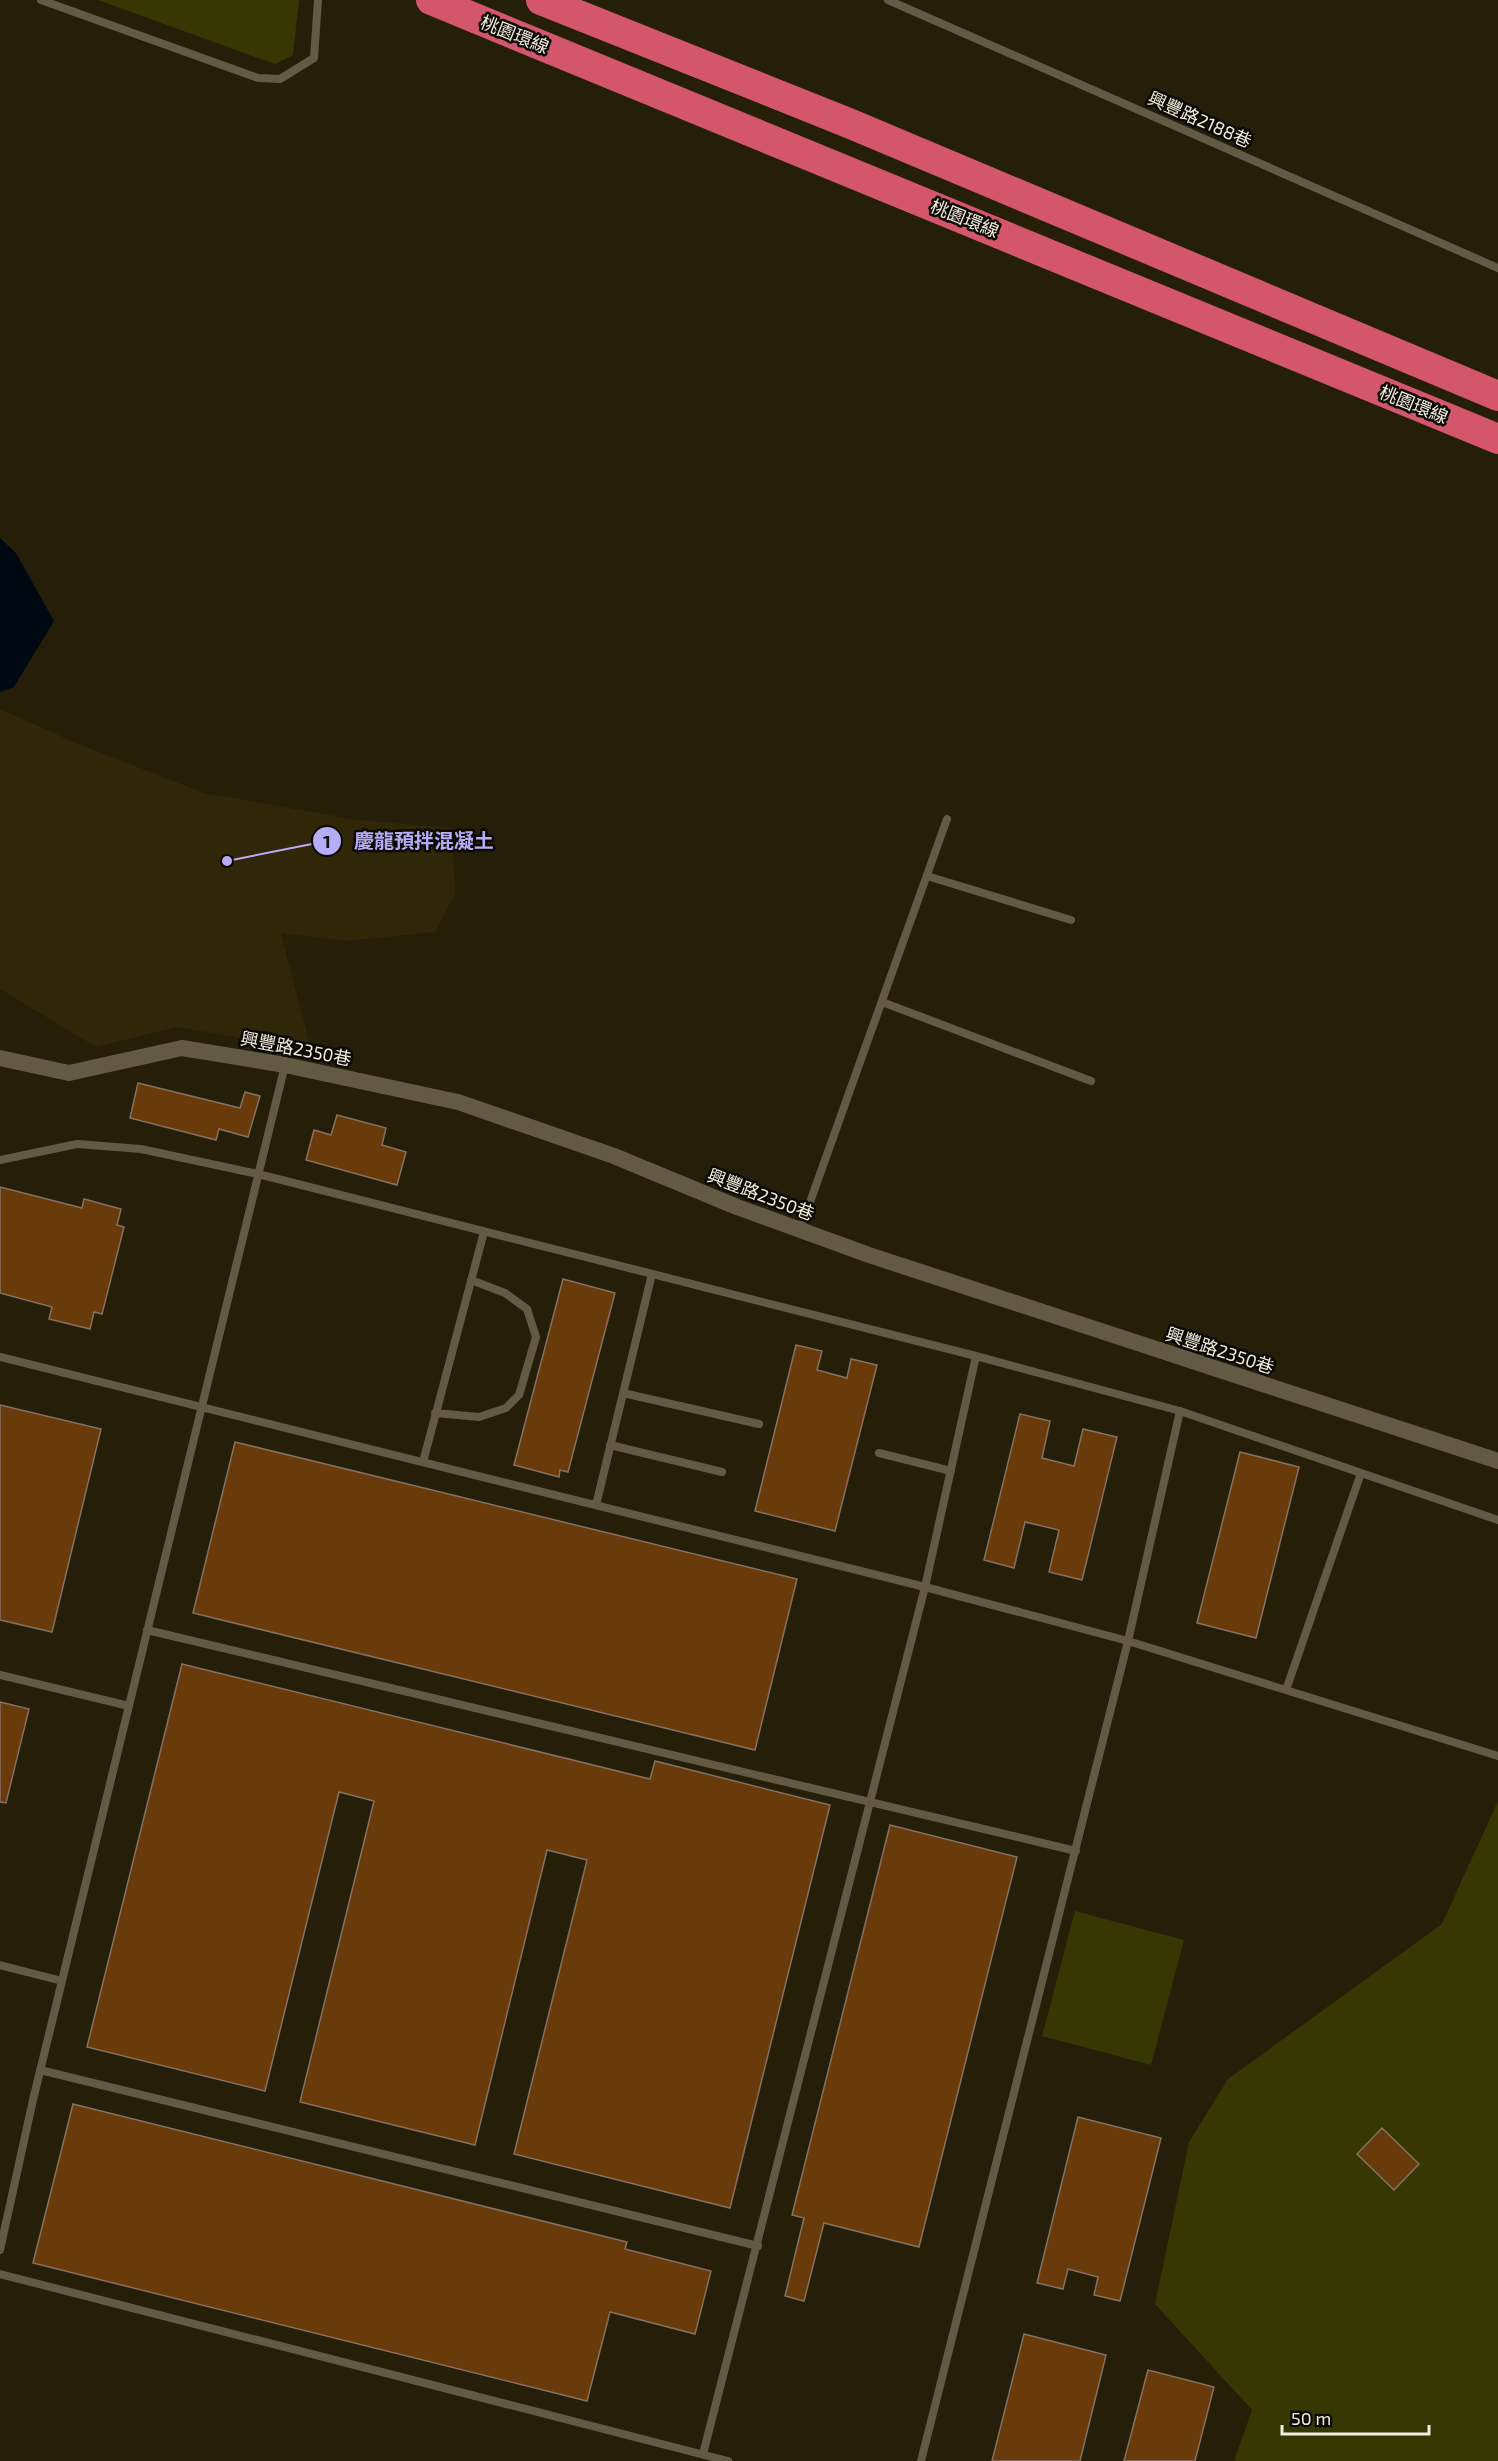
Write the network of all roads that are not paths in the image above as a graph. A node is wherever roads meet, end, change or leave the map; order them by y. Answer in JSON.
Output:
{"nodes":[{"id":1,"x":41,"y":0,"type":"edge"},
{"id":2,"x":318,"y":0,"type":"edge"},
{"id":3,"x":431,"y":0,"type":"edge"},
{"id":4,"x":542,"y":0,"type":"edge"},
{"id":5,"x":888,"y":0,"type":"edge"},
{"id":6,"x":1498,"y":268,"type":"edge"},
{"id":7,"x":1498,"y":396,"type":"edge"},
{"id":8,"x":1498,"y":439,"type":"edge"},
{"id":9,"x":947,"y":819,"type":"dead end"},
{"id":10,"x":927,"y":876,"type":"junction"},
{"id":11,"x":1071,"y":920,"type":"dead end"},
{"id":12,"x":882,"y":1002,"type":"junction"},
{"id":13,"x":0,"y":1058,"type":"edge"},
{"id":14,"x":285,"y":1065,"type":"junction"},
{"id":15,"x":1091,"y":1081,"type":"dead end"},
{"id":16,"x":0,"y":1160,"type":"edge"},
{"id":17,"x":258,"y":1174,"type":"junction"},
{"id":18,"x":800,"y":1230,"type":"junction"},
{"id":19,"x":484,"y":1232,"type":"junction"},
{"id":20,"x":652,"y":1274,"type":"junction"},
{"id":21,"x":471,"y":1280,"type":"junction"},
{"id":22,"x":976,"y":1356,"type":"junction"},
{"id":23,"x":0,"y":1357,"type":"edge"},
{"id":24,"x":623,"y":1393,"type":"junction"},
{"id":25,"x":201,"y":1407,"type":"junction"},
{"id":26,"x":1180,"y":1411,"type":"junction"},
{"id":27,"x":435,"y":1413,"type":"junction"},
{"id":28,"x":759,"y":1424,"type":"dead end"},
{"id":29,"x":610,"y":1445,"type":"junction"},
{"id":30,"x":879,"y":1452,"type":"dead end"},
{"id":31,"x":1498,"y":1461,"type":"edge"},
{"id":32,"x":423,"y":1462,"type":"junction"},
{"id":33,"x":951,"y":1471,"type":"junction"},
{"id":34,"x":722,"y":1472,"type":"dead end"},
{"id":35,"x":1361,"y":1473,"type":"junction"},
{"id":36,"x":596,"y":1505,"type":"junction"},
{"id":37,"x":1498,"y":1520,"type":"edge"},
{"id":38,"x":925,"y":1587,"type":"junction"},
{"id":39,"x":147,"y":1630,"type":"junction"},
{"id":40,"x":1128,"y":1641,"type":"junction"},
{"id":41,"x":0,"y":1675,"type":"edge"},
{"id":42,"x":1286,"y":1690,"type":"junction"},
{"id":43,"x":129,"y":1706,"type":"junction"},
{"id":44,"x":1498,"y":1756,"type":"edge"},
{"id":45,"x":871,"y":1802,"type":"junction"},
{"id":46,"x":1076,"y":1851,"type":"junction"},
{"id":47,"x":0,"y":1965,"type":"edge"},
{"id":48,"x":62,"y":1981,"type":"junction"},
{"id":49,"x":40,"y":2070,"type":"junction"},
{"id":50,"x":758,"y":2246,"type":"junction"},
{"id":51,"x":0,"y":2250,"type":"edge"},
{"id":52,"x":0,"y":2274,"type":"edge"},
{"id":53,"x":703,"y":2454,"type":"junction"},
{"id":54,"x":728,"y":2461,"type":"edge"},
{"id":55,"x":921,"y":2461,"type":"edge"}],
"edges":[{"from":1,"to":2,"type":"lane"},
{"from":3,"to":8,"type":"highway","name":"桃園環線"},
{"from":4,"to":7,"type":"highway"},
{"from":5,"to":6,"type":"lane","name":"興豐路2188巷"},
{"from":9,"to":10,"type":"lane"},
{"from":10,"to":11,"type":"lane"},
{"from":10,"to":12,"type":"lane"},
{"from":12,"to":15,"type":"lane"},
{"from":12,"to":18,"type":"lane"},
{"from":13,"to":14,"type":"street","name":"興豐路2350巷"},
{"from":14,"to":17,"type":"lane"},
{"from":14,"to":18,"type":"street","name":"興豐路2350巷"},
{"from":16,"to":17,"type":"lane"},
{"from":17,"to":19,"type":"lane"},
{"from":17,"to":25,"type":"lane"},
{"from":18,"to":31,"type":"street","name":"興豐路2350巷"},
{"from":19,"to":20,"type":"lane"},
{"from":19,"to":21,"type":"lane"},
{"from":20,"to":22,"type":"lane"},
{"from":20,"to":24,"type":"lane"},
{"from":21,"to":27,"type":"lane"},
{"from":21,"to":27,"type":"lane"},
{"from":22,"to":26,"type":"lane"},
{"from":22,"to":33,"type":"lane"},
{"from":23,"to":25,"type":"lane"},
{"from":24,"to":28,"type":"lane"},
{"from":24,"to":29,"type":"lane"},
{"from":25,"to":32,"type":"lane"},
{"from":25,"to":39,"type":"lane"},
{"from":26,"to":35,"type":"lane"},
{"from":26,"to":40,"type":"lane"},
{"from":27,"to":32,"type":"lane"},
{"from":29,"to":34,"type":"lane"},
{"from":29,"to":36,"type":"lane"},
{"from":30,"to":33,"type":"lane"},
{"from":32,"to":36,"type":"lane"},
{"from":33,"to":38,"type":"lane"},
{"from":35,"to":37,"type":"lane"},
{"from":35,"to":42,"type":"lane"},
{"from":36,"to":38,"type":"lane"},
{"from":38,"to":40,"type":"lane"},
{"from":38,"to":45,"type":"lane"},
{"from":39,"to":43,"type":"lane"},
{"from":39,"to":45,"type":"lane"},
{"from":40,"to":42,"type":"lane"},
{"from":40,"to":46,"type":"lane"},
{"from":41,"to":43,"type":"lane"},
{"from":42,"to":44,"type":"lane"},
{"from":43,"to":48,"type":"lane"},
{"from":45,"to":46,"type":"lane"},
{"from":45,"to":50,"type":"lane"},
{"from":46,"to":55,"type":"lane"},
{"from":47,"to":48,"type":"lane"},
{"from":48,"to":49,"type":"lane"},
{"from":49,"to":50,"type":"lane"},
{"from":49,"to":51,"type":"lane"},
{"from":50,"to":53,"type":"lane"},
{"from":52,"to":53,"type":"lane"},
{"from":53,"to":54,"type":"lane"}]}
